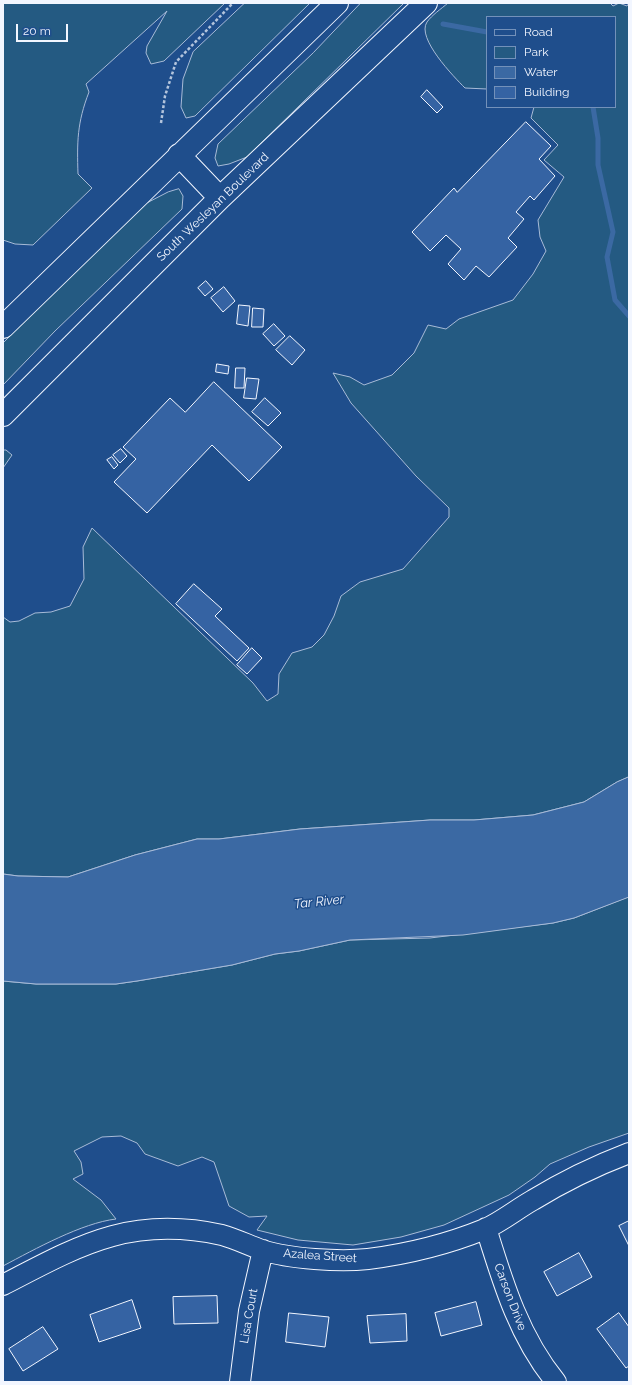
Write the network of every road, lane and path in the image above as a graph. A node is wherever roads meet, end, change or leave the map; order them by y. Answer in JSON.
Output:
{"nodes":[{"id":1,"x":233,"y":3,"type":"edge"},
{"id":2,"x":337,"y":3,"type":"edge"},
{"id":3,"x":426,"y":3,"type":"edge"},
{"id":4,"x":162,"y":123,"type":"dead end"},
{"id":5,"x":179,"y":155,"type":"junction"},
{"id":6,"x":220,"y":198,"type":"junction"},
{"id":7,"x":3,"y":327,"type":"edge"},
{"id":8,"x":3,"y":415,"type":"edge"},
{"id":9,"x":629,"y":1153,"type":"edge"},
{"id":10,"x":486,"y":1228,"type":"junction"},
{"id":11,"x":263,"y":1250,"type":"junction"},
{"id":12,"x":3,"y":1285,"type":"edge"},
{"id":13,"x":240,"y":1382,"type":"edge"},
{"id":14,"x":556,"y":1382,"type":"edge"}],
"edges":[{"from":1,"to":4,"type":"path"},
{"from":2,"to":5,"type":"highway"},
{"from":3,"to":6,"type":"highway","name":"South Wesleyan Boulevard"},
{"from":5,"to":6,"type":"highway"},
{"from":5,"to":7,"type":"highway"},
{"from":6,"to":8,"type":"highway","name":"South Wesleyan Boulevard"},
{"from":9,"to":10,"type":"street","name":"Azalea Street"},
{"from":10,"to":11,"type":"street","name":"Azalea Street"},
{"from":10,"to":14,"type":"street","name":"Carson Drive"},
{"from":11,"to":12,"type":"street","name":"Azalea Street"},
{"from":11,"to":13,"type":"street","name":"Lisa Court"}]}
